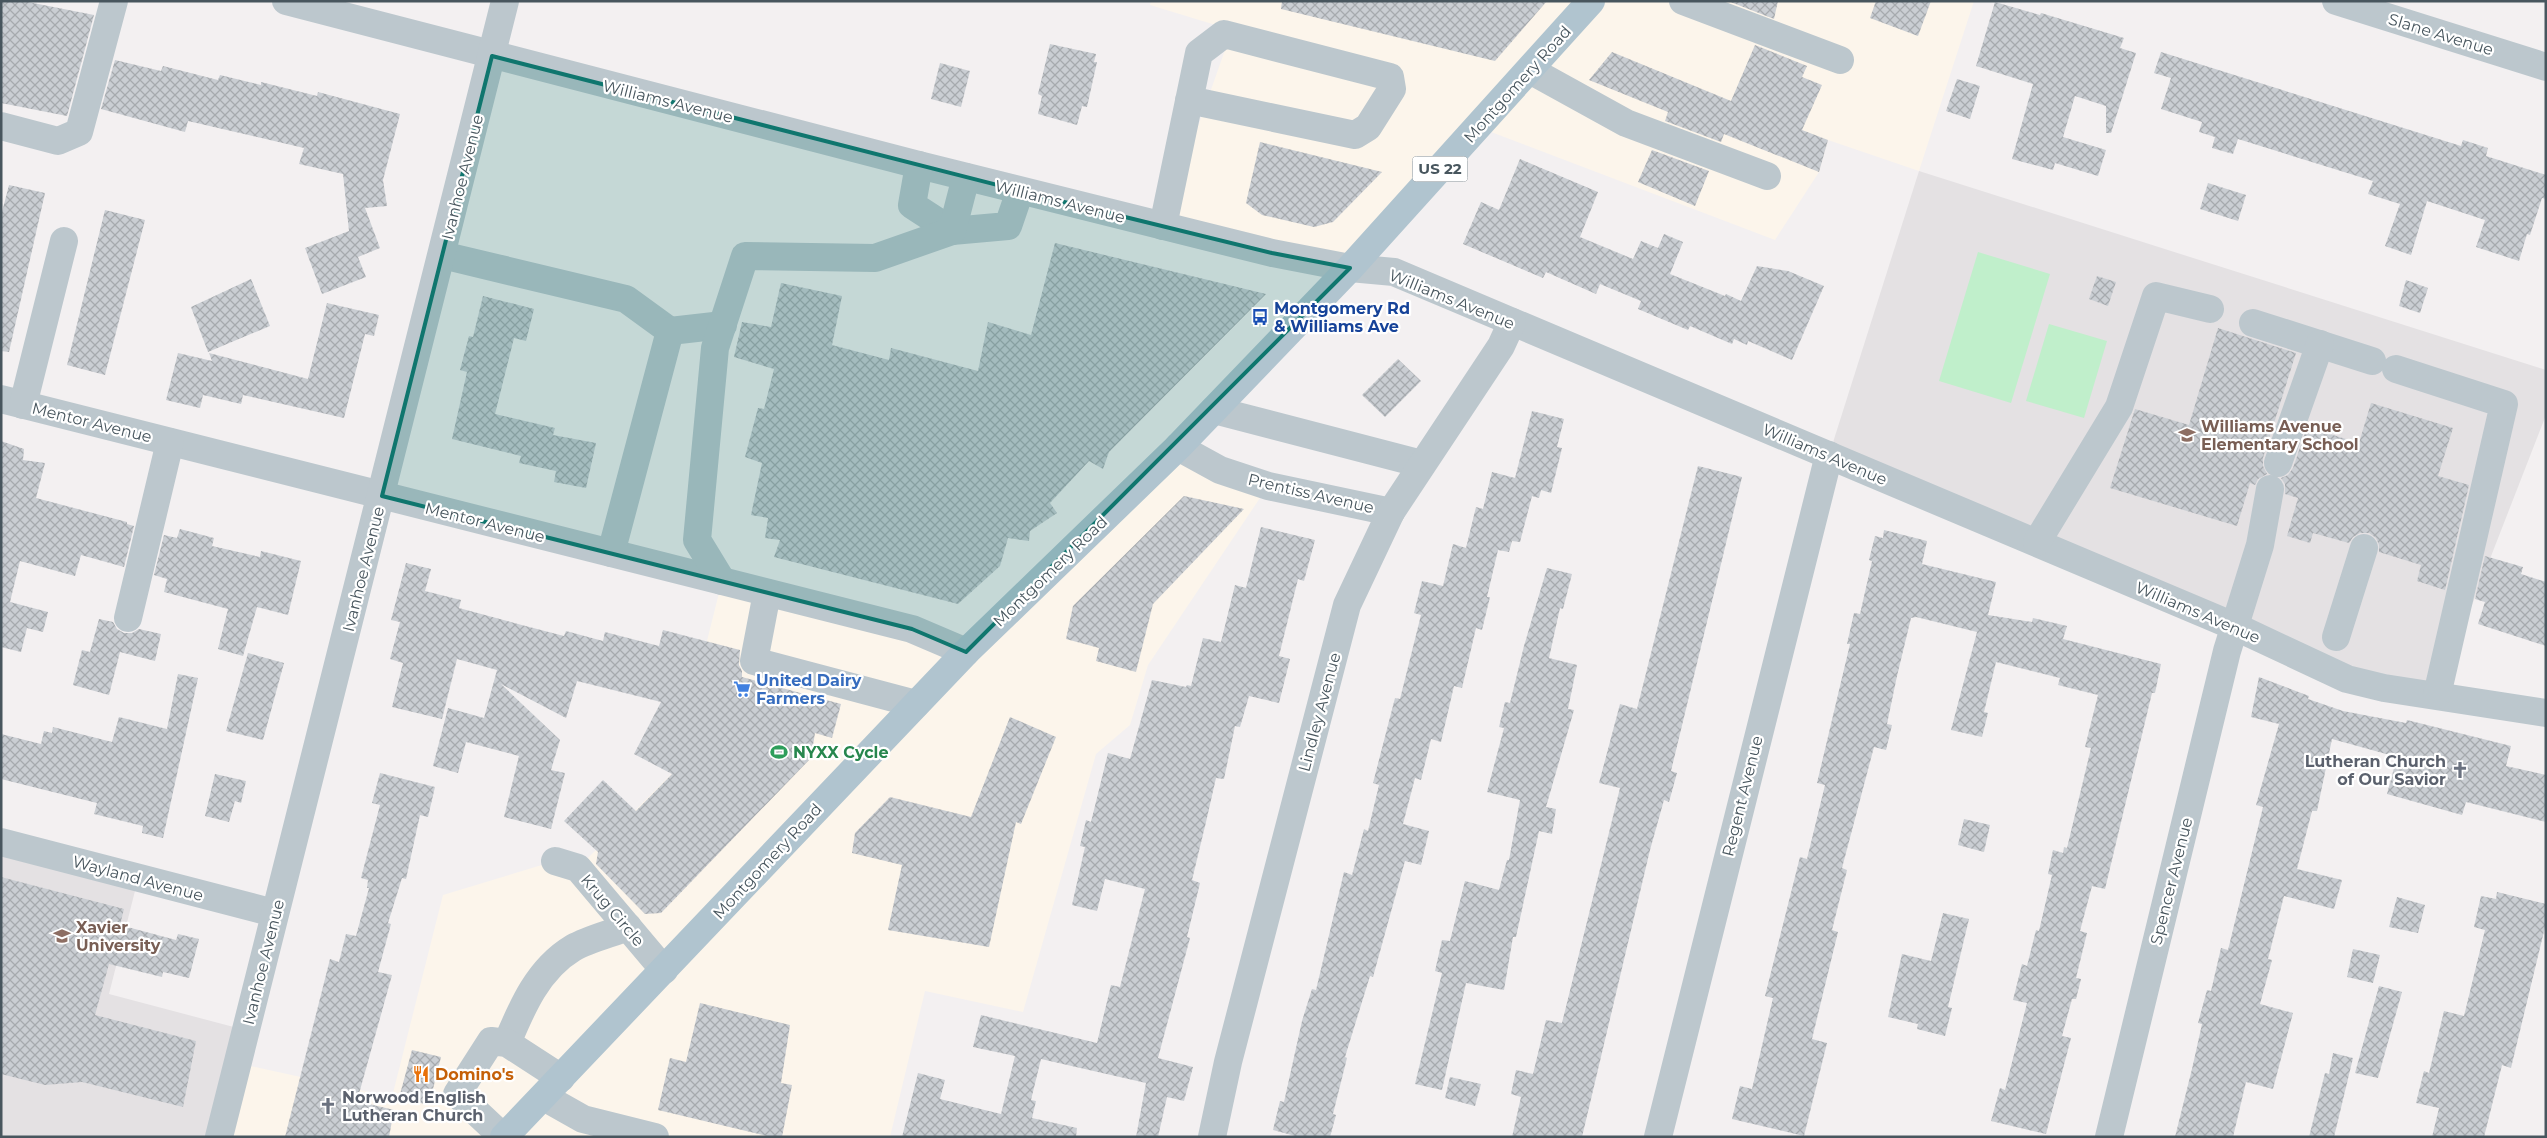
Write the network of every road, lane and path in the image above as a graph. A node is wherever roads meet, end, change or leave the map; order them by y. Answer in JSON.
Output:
{"nodes":[{"id":1,"x":114,"y":1,"type":"edge"},
{"id":2,"x":506,"y":1,"type":"edge"},
{"id":3,"x":1591,"y":1,"type":"edge"},
{"id":4,"x":1683,"y":1,"type":"edge"},
{"id":5,"x":2336,"y":1,"type":"edge"},
{"id":6,"x":298,"y":3,"type":"edge"},
{"id":7,"x":492,"y":56,"type":"junction"},
{"id":8,"x":1840,"y":60,"type":"dead end"},
{"id":9,"x":2546,"y":67,"type":"edge"},
{"id":10,"x":1530,"y":70,"type":"junction"},
{"id":11,"x":1189,"y":100,"type":"junction"},
{"id":12,"x":1,"y":126,"type":"edge"},
{"id":13,"x":919,"y":165,"type":"junction"},
{"id":14,"x":1767,"y":176,"type":"dead end"},
{"id":15,"x":966,"y":177,"type":"junction"},
{"id":16,"x":1020,"y":190,"type":"junction"},
{"id":17,"x":1163,"y":226,"type":"junction"},
{"id":18,"x":952,"y":230,"type":"junction"},
{"id":19,"x":64,"y":241,"type":"dead end"},
{"id":20,"x":442,"y":255,"type":"junction"},
{"id":21,"x":1350,"y":268,"type":"junction"},
{"id":22,"x":2210,"y":309,"type":"dead end"},
{"id":23,"x":1512,"y":322,"type":"junction"},
{"id":24,"x":2253,"y":323,"type":"dead end"},
{"id":25,"x":723,"y":325,"type":"junction"},
{"id":26,"x":670,"y":331,"type":"junction"},
{"id":27,"x":2320,"y":344,"type":"junction"},
{"id":28,"x":12,"y":402,"type":"edge"},
{"id":29,"x":1214,"y":410,"type":"junction"},
{"id":30,"x":170,"y":442,"type":"junction"},
{"id":31,"x":1178,"y":447,"type":"junction"},
{"id":32,"x":1829,"y":455,"type":"junction"},
{"id":33,"x":2278,"y":463,"type":"dead end"},
{"id":34,"x":1422,"y":464,"type":"junction"},
{"id":35,"x":2270,"y":489,"type":"dead end"},
{"id":36,"x":382,"y":496,"type":"junction"},
{"id":37,"x":1391,"y":512,"type":"junction"},
{"id":38,"x":2037,"y":542,"type":"junction"},
{"id":39,"x":2364,"y":548,"type":"dead end"},
{"id":40,"x":611,"y":553,"type":"junction"},
{"id":41,"x":722,"y":581,"type":"junction"},
{"id":42,"x":767,"y":592,"type":"junction"},
{"id":43,"x":128,"y":618,"type":"dead end"},
{"id":44,"x":2236,"y":627,"type":"junction"},
{"id":45,"x":2336,"y":637,"type":"dead end"},
{"id":46,"x":966,"y":652,"type":"junction"},
{"id":47,"x":2437,"y":695,"type":"junction"},
{"id":48,"x":916,"y":704,"type":"junction"},
{"id":49,"x":2546,"y":712,"type":"edge"},
{"id":50,"x":1,"y":842,"type":"edge"},
{"id":51,"x":555,"y":861,"type":"dead end"},
{"id":52,"x":274,"y":913,"type":"junction"},
{"id":53,"x":628,"y":927,"type":"junction"},
{"id":54,"x":664,"y":970,"type":"junction"},
{"id":55,"x":507,"y":1043,"type":"junction"},
{"id":56,"x":552,"y":1088,"type":"junction"},
{"id":57,"x":219,"y":1137,"type":"edge"},
{"id":58,"x":504,"y":1137,"type":"edge"},
{"id":59,"x":655,"y":1137,"type":"edge"},
{"id":60,"x":1212,"y":1137,"type":"edge"},
{"id":61,"x":1658,"y":1137,"type":"edge"},
{"id":62,"x":2109,"y":1137,"type":"edge"}],
"edges":[{"from":1,"to":12,"type":"street"},
{"from":2,"to":7,"type":"street","name":"Ivanhoe Avenue"},
{"from":3,"to":10,"type":"main road","name":"Montgomery Road","number":"US 22"},
{"from":4,"to":8,"type":"street"},
{"from":5,"to":9,"type":"street","name":"Slane Avenue"},
{"from":6,"to":7,"type":"street","name":"Williams Avenue"},
{"from":7,"to":13,"type":"street","name":"Williams Avenue"},
{"from":7,"to":20,"type":"street","name":"Ivanhoe Avenue"},
{"from":10,"to":14,"type":"street"},
{"from":10,"to":21,"type":"main road","name":"Montgomery Road","number":"US 22"},
{"from":11,"to":11,"type":"street"},
{"from":11,"to":17,"type":"street"},
{"from":13,"to":15,"type":"street","name":"Williams Avenue"},
{"from":13,"to":18,"type":"street"},
{"from":15,"to":16,"type":"street","name":"Williams Avenue"},
{"from":15,"to":18,"type":"street"},
{"from":16,"to":17,"type":"street","name":"Williams Avenue"},
{"from":16,"to":18,"type":"street"},
{"from":17,"to":21,"type":"street","name":"Williams Avenue"},
{"from":18,"to":25,"type":"street"},
{"from":19,"to":28,"type":"street"},
{"from":20,"to":26,"type":"street"},
{"from":20,"to":36,"type":"street","name":"Ivanhoe Avenue"},
{"from":21,"to":23,"type":"street","name":"Williams Avenue"},
{"from":21,"to":29,"type":"main road","name":"Montgomery Road","number":"US 22"},
{"from":22,"to":38,"type":"street"},
{"from":23,"to":32,"type":"street","name":"Williams Avenue"},
{"from":23,"to":34,"type":"street","name":"Lindley Avenue"},
{"from":24,"to":27,"type":"street"},
{"from":25,"to":26,"type":"street"},
{"from":25,"to":41,"type":"street"},
{"from":26,"to":40,"type":"street"},
{"from":27,"to":33,"type":"street"},
{"from":27,"to":47,"type":"street"},
{"from":28,"to":30,"type":"street","name":"Mentor Avenue"},
{"from":29,"to":31,"type":"main road","name":"Montgomery Road","number":"US 22"},
{"from":29,"to":34,"type":"street"},
{"from":30,"to":36,"type":"street","name":"Mentor Avenue"},
{"from":30,"to":43,"type":"street"},
{"from":31,"to":37,"type":"street","name":"Prentiss Avenue"},
{"from":31,"to":46,"type":"main road","name":"Montgomery Road","number":"US 22"},
{"from":32,"to":38,"type":"street","name":"Williams Avenue"},
{"from":32,"to":61,"type":"street","name":"Regent Avenue"},
{"from":34,"to":37,"type":"street","name":"Lindley Avenue"},
{"from":35,"to":44,"type":"street","name":"Spencer Avenue"},
{"from":36,"to":40,"type":"street","name":"Mentor Avenue"},
{"from":36,"to":52,"type":"street","name":"Ivanhoe Avenue"},
{"from":37,"to":60,"type":"street","name":"Lindley Avenue"},
{"from":38,"to":44,"type":"street","name":"Williams Avenue"},
{"from":39,"to":45,"type":"street"},
{"from":40,"to":41,"type":"street","name":"Mentor Avenue"},
{"from":41,"to":42,"type":"street","name":"Mentor Avenue"},
{"from":42,"to":46,"type":"street","name":"Mentor Avenue"},
{"from":42,"to":48,"type":"street"},
{"from":44,"to":47,"type":"street","name":"Williams Avenue"},
{"from":44,"to":62,"type":"street","name":"Spencer Avenue"},
{"from":46,"to":48,"type":"main road","name":"Montgomery Road","number":"US 22"},
{"from":47,"to":49,"type":"street","name":"Williams Avenue"},
{"from":48,"to":54,"type":"main road","name":"Montgomery Road","number":"US 22"},
{"from":50,"to":52,"type":"street","name":"Wayland Avenue"},
{"from":51,"to":53,"type":"street","name":"Krug Circle"},
{"from":52,"to":57,"type":"street","name":"Ivanhoe Avenue"},
{"from":53,"to":54,"type":"street","name":"Krug Circle"},
{"from":53,"to":55,"type":"street"},
{"from":54,"to":56,"type":"main road","name":"Montgomery Road","number":"US 22"},
{"from":55,"to":56,"type":"street"},
{"from":55,"to":58,"type":"street"},
{"from":56,"to":58,"type":"main road","name":"Montgomery Road","number":"US 22"},
{"from":56,"to":59,"type":"street"}]}
